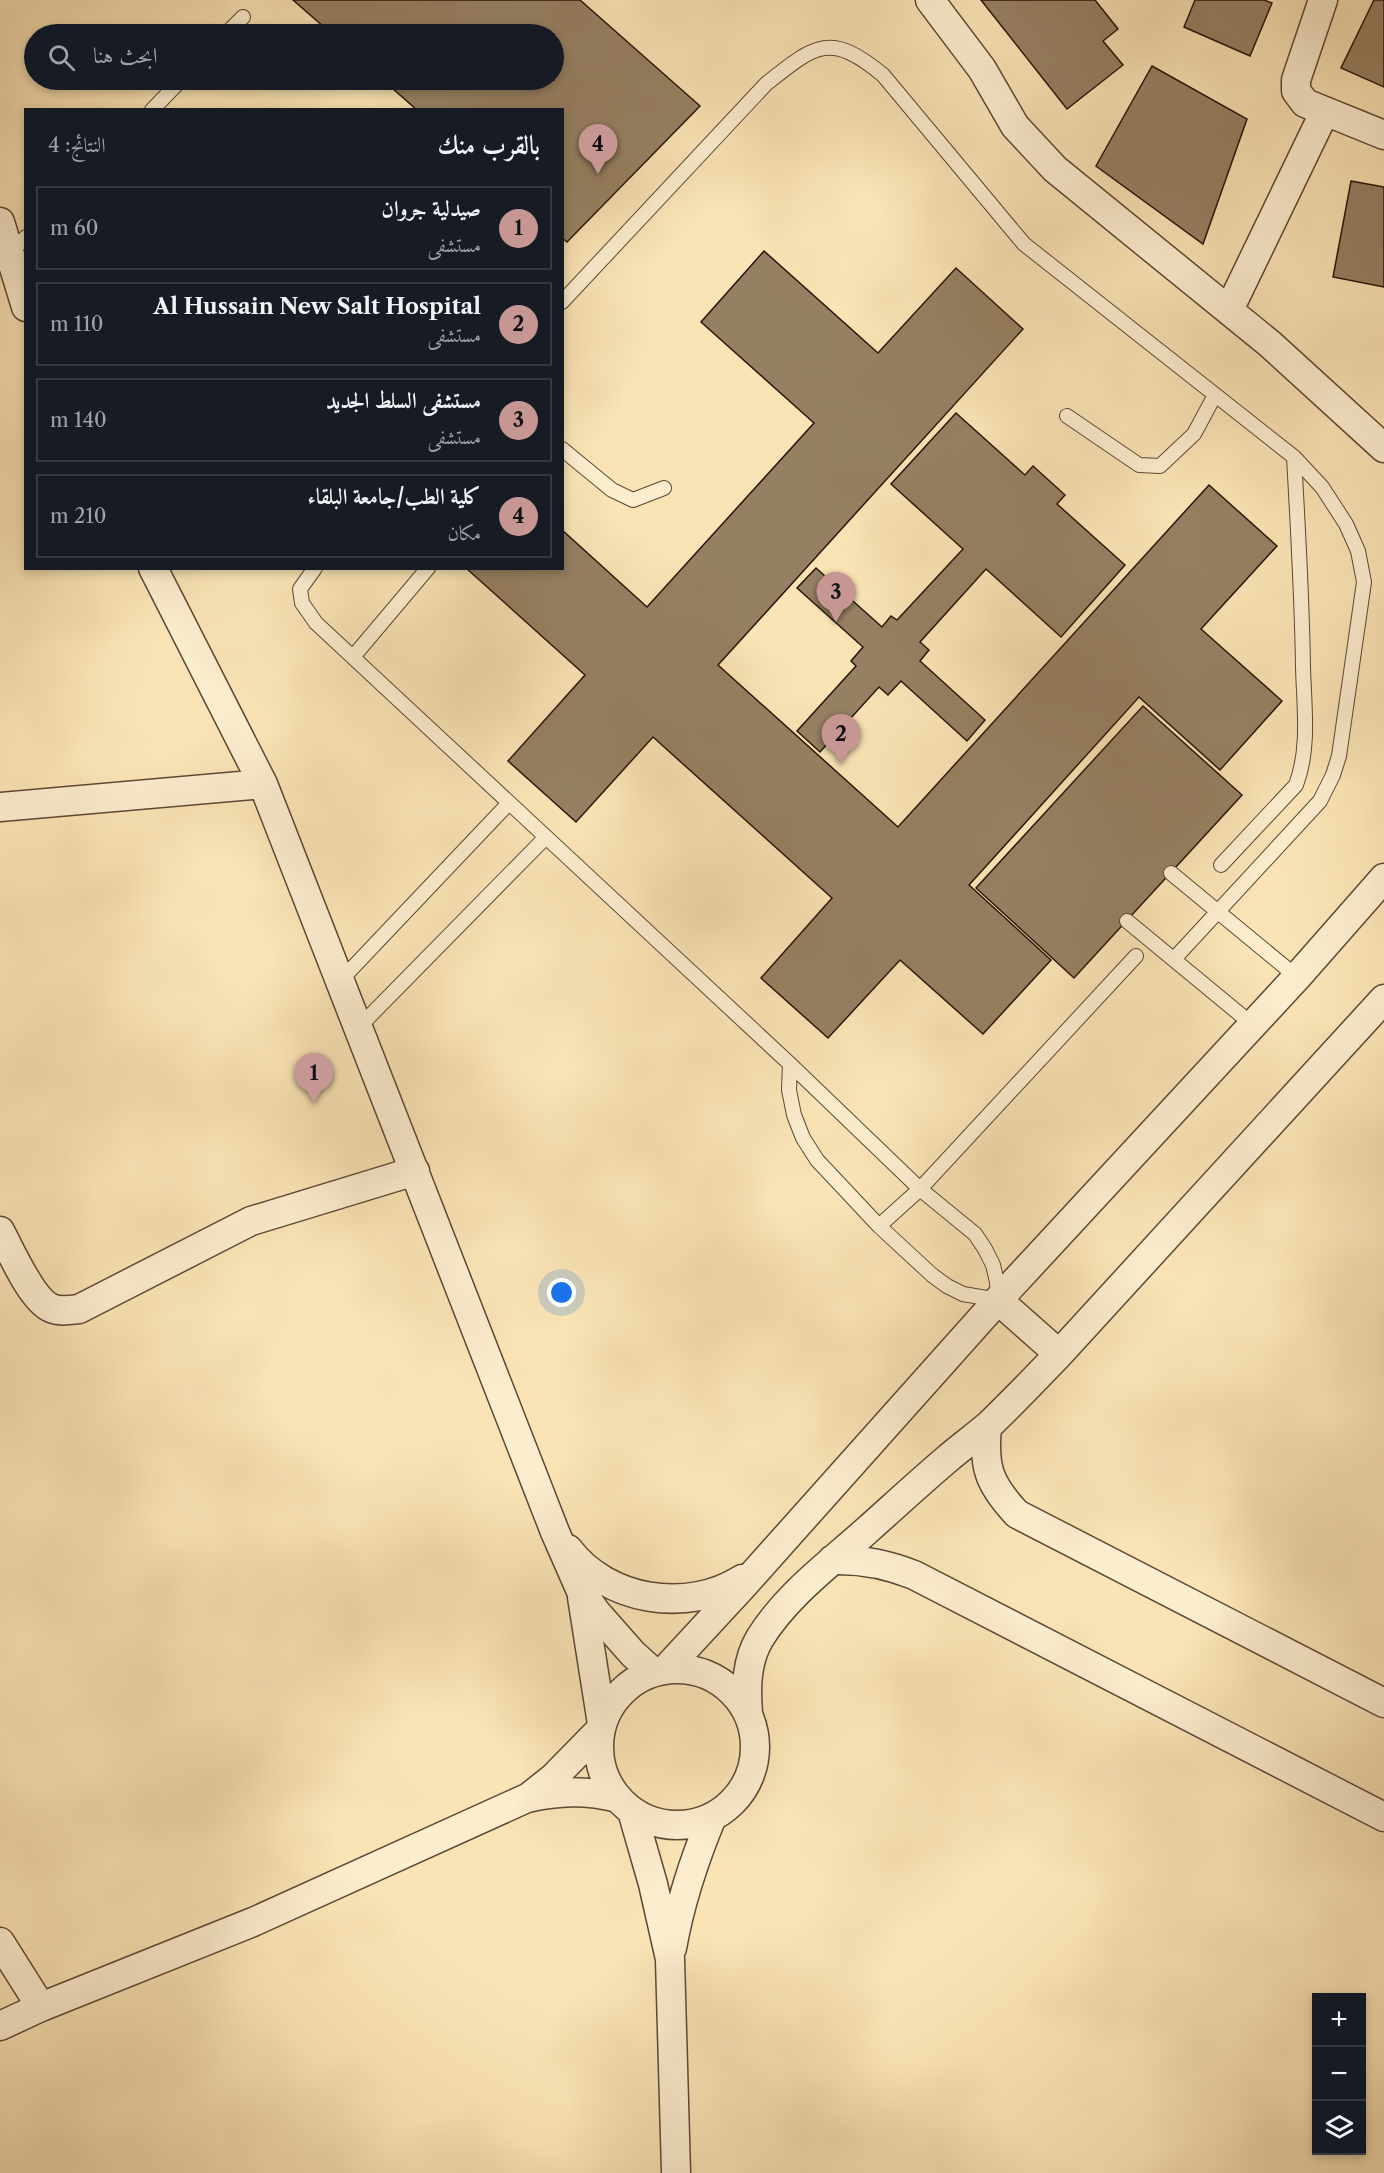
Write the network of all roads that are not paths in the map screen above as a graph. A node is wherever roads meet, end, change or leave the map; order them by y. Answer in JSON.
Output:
{"nodes":[{"id":1,"x":930,"y":0,"type":"edge"},
{"id":2,"x":1323,"y":0,"type":"edge"},
{"id":3,"x":243,"y":17,"type":"dead end"},
{"id":4,"x":236,"y":24,"type":"edge"},
{"id":5,"x":171,"y":90,"type":"edge"},
{"id":6,"x":154,"y":108,"type":"edge"},
{"id":7,"x":1325,"y":111,"type":"junction"},
{"id":8,"x":1384,"y":135,"type":"edge"},
{"id":9,"x":0,"y":222,"type":"edge"},
{"id":10,"x":17,"y":246,"type":"edge"},
{"id":11,"x":24,"y":293,"type":"edge"},
{"id":12,"x":564,"y":300,"type":"edge"},
{"id":13,"x":1229,"y":310,"type":"junction"},
{"id":14,"x":1215,"y":395,"type":"junction"},
{"id":15,"x":1067,"y":416,"type":"dead end"},
{"id":16,"x":1384,"y":448,"type":"edge"},
{"id":17,"x":564,"y":451,"type":"edge"},
{"id":18,"x":1294,"y":457,"type":"junction"},
{"id":19,"x":664,"y":488,"type":"dead end"},
{"id":20,"x":154,"y":570,"type":"edge"},
{"id":21,"x":314,"y":570,"type":"edge"},
{"id":22,"x":426,"y":570,"type":"edge"},
{"id":23,"x":353,"y":657,"type":"junction"},
{"id":24,"x":262,"y":784,"type":"junction"},
{"id":25,"x":509,"y":803,"type":"junction"},
{"id":26,"x":0,"y":807,"type":"edge"},
{"id":27,"x":546,"y":837,"type":"junction"},
{"id":28,"x":1221,"y":865,"type":"dead end"},
{"id":29,"x":1171,"y":873,"type":"dead end"},
{"id":30,"x":1384,"y":878,"type":"edge"},
{"id":31,"x":1218,"y":913,"type":"junction"},
{"id":32,"x":1127,"y":921,"type":"dead end"},
{"id":33,"x":1136,"y":956,"type":"dead end"},
{"id":34,"x":1174,"y":959,"type":"junction"},
{"id":35,"x":1297,"y":977,"type":"junction"},
{"id":36,"x":340,"y":981,"type":"junction"},
{"id":37,"x":1384,"y":999,"type":"edge"},
{"id":38,"x":1253,"y":1025,"type":"junction"},
{"id":39,"x":359,"y":1027,"type":"junction"},
{"id":40,"x":790,"y":1064,"type":"junction"},
{"id":41,"x":415,"y":1171,"type":"junction"},
{"id":42,"x":920,"y":1189,"type":"junction"},
{"id":43,"x":879,"y":1226,"type":"junction"},
{"id":44,"x":0,"y":1231,"type":"edge"},
{"id":45,"x":998,"y":1300,"type":"junction"},
{"id":46,"x":1059,"y":1354,"type":"junction"},
{"id":47,"x":987,"y":1427,"type":"junction"},
{"id":48,"x":555,"y":1532,"type":"junction"},
{"id":49,"x":832,"y":1560,"type":"junction"},
{"id":50,"x":758,"y":1568,"type":"junction"},
{"id":51,"x":580,"y":1589,"type":"junction"},
{"id":52,"x":659,"y":1671,"type":"junction"},
{"id":53,"x":1384,"y":1703,"type":"edge"},
{"id":54,"x":748,"y":1713,"type":"junction"},
{"id":55,"x":601,"y":1727,"type":"junction"},
{"id":56,"x":527,"y":1798,"type":"junction"},
{"id":57,"x":625,"y":1805,"type":"junction"},
{"id":58,"x":712,"y":1817,"type":"junction"},
{"id":59,"x":1384,"y":1817,"type":"edge"},
{"id":60,"x":0,"y":1942,"type":"edge"},
{"id":61,"x":670,"y":1959,"type":"junction"},
{"id":62,"x":41,"y":2007,"type":"junction"},
{"id":63,"x":0,"y":2026,"type":"edge"},
{"id":64,"x":676,"y":2173,"type":"edge"}],
"edges":[{"from":1,"to":13,"type":"street"},
{"from":2,"to":7,"type":"street"},
{"from":3,"to":4,"type":"lane"},
{"from":5,"to":6,"type":"lane"},
{"from":7,"to":8,"type":"street"},
{"from":7,"to":13,"type":"street"},
{"from":9,"to":10,"type":"street"},
{"from":10,"to":11,"type":"street"},
{"from":12,"to":14,"type":"lane"},
{"from":13,"to":16,"type":"street"},
{"from":14,"to":15,"type":"lane"},
{"from":14,"to":18,"type":"lane"},
{"from":17,"to":19,"type":"lane"},
{"from":18,"to":28,"type":"lane"},
{"from":18,"to":31,"type":"lane"},
{"from":20,"to":24,"type":"street"},
{"from":21,"to":23,"type":"lane"},
{"from":22,"to":23,"type":"lane"},
{"from":23,"to":25,"type":"lane"},
{"from":24,"to":26,"type":"street"},
{"from":24,"to":36,"type":"street"},
{"from":25,"to":27,"type":"lane"},
{"from":25,"to":36,"type":"lane"},
{"from":27,"to":39,"type":"lane"},
{"from":27,"to":40,"type":"lane"},
{"from":29,"to":31,"type":"lane"},
{"from":30,"to":35,"type":"street"},
{"from":31,"to":34,"type":"lane"},
{"from":31,"to":35,"type":"lane"},
{"from":32,"to":34,"type":"lane"},
{"from":33,"to":42,"type":"lane"},
{"from":34,"to":38,"type":"lane"},
{"from":35,"to":38,"type":"street"},
{"from":36,"to":39,"type":"street"},
{"from":37,"to":46,"type":"street"},
{"from":38,"to":45,"type":"street"},
{"from":39,"to":41,"type":"street"},
{"from":40,"to":42,"type":"lane"},
{"from":40,"to":43,"type":"lane"},
{"from":41,"to":44,"type":"street"},
{"from":41,"to":48,"type":"street"},
{"from":42,"to":43,"type":"lane"},
{"from":42,"to":45,"type":"lane"},
{"from":43,"to":45,"type":"lane"},
{"from":45,"to":46,"type":"street"},
{"from":45,"to":50,"type":"street"},
{"from":46,"to":47,"type":"street"},
{"from":47,"to":49,"type":"street"},
{"from":47,"to":53,"type":"street"},
{"from":48,"to":50,"type":"street"},
{"from":48,"to":51,"type":"street"},
{"from":49,"to":54,"type":"street"},
{"from":49,"to":59,"type":"street"},
{"from":50,"to":52,"type":"street"},
{"from":51,"to":52,"type":"street"},
{"from":51,"to":55,"type":"street"},
{"from":52,"to":54,"type":"street"},
{"from":52,"to":55,"type":"street"},
{"from":54,"to":58,"type":"street"},
{"from":55,"to":56,"type":"street"},
{"from":55,"to":57,"type":"street"},
{"from":56,"to":57,"type":"street"},
{"from":56,"to":62,"type":"street"},
{"from":57,"to":58,"type":"street"},
{"from":57,"to":61,"type":"street"},
{"from":58,"to":61,"type":"street"},
{"from":60,"to":62,"type":"street"},
{"from":61,"to":64,"type":"street"},
{"from":62,"to":63,"type":"street"}]}
